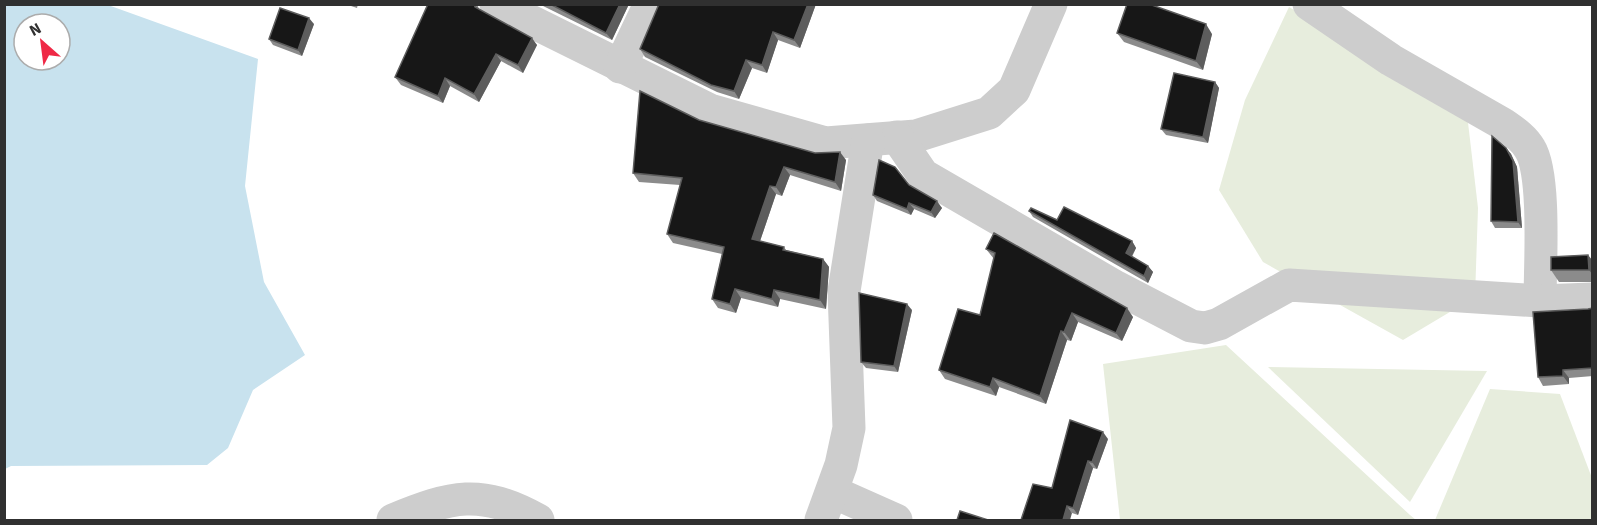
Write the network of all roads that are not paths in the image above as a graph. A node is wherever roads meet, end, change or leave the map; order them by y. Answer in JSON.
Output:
{"nodes":[{"id":1,"x":496,"y":4,"type":"edge"},
{"id":2,"x":650,"y":4,"type":"edge"},
{"id":3,"x":1051,"y":4,"type":"edge"},
{"id":4,"x":1309,"y":4,"type":"edge"},
{"id":5,"x":620,"y":66,"type":"junction"},
{"id":6,"x":883,"y":138,"type":"junction"},
{"id":7,"x":1593,"y":299,"type":"edge"},
{"id":8,"x":1540,"y":300,"type":"junction"},
{"id":9,"x":827,"y":506,"type":"edge"},
{"id":10,"x":393,"y":520,"type":"edge"},
{"id":11,"x":538,"y":520,"type":"edge"},
{"id":12,"x":896,"y":520,"type":"edge"}],
"edges":[{"from":1,"to":5,"type":"street"},
{"from":2,"to":5,"type":"street"},
{"from":3,"to":6,"type":"street"},
{"from":4,"to":8,"type":"street"},
{"from":5,"to":6,"type":"street"},
{"from":6,"to":8,"type":"street"},
{"from":6,"to":9,"type":"street"},
{"from":7,"to":8,"type":"street"},
{"from":9,"to":12,"type":"street"},
{"from":10,"to":11,"type":"street"}]}
